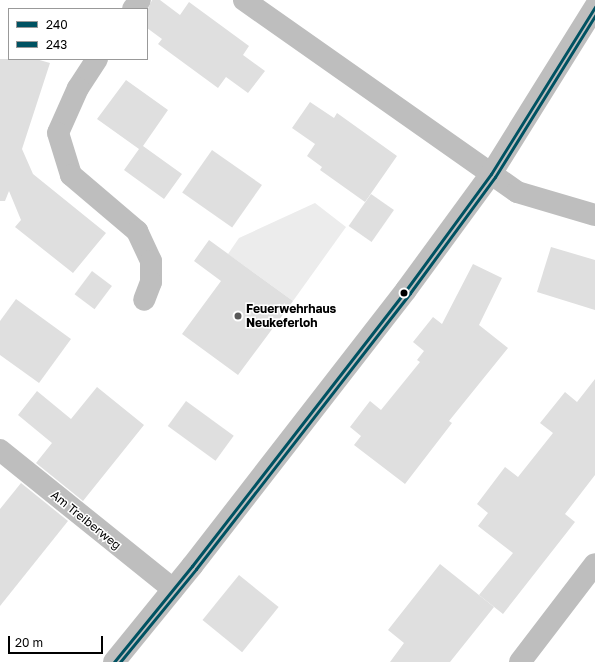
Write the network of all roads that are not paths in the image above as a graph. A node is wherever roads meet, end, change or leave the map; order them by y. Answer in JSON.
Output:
{"nodes":[{"id":1,"x":140,"y":0,"type":"edge"},
{"id":2,"x":244,"y":0,"type":"edge"},
{"id":3,"x":595,"y":7,"type":"edge"},
{"id":4,"x":134,"y":8,"type":"edge"},
{"id":5,"x":96,"y":60,"type":"edge"},
{"id":6,"x":491,"y":174,"type":"junction"},
{"id":7,"x":595,"y":215,"type":"edge"},
{"id":8,"x":144,"y":300,"type":"dead end"},
{"id":9,"x":0,"y":450,"type":"edge"},
{"id":10,"x":595,"y":564,"type":"edge"},
{"id":11,"x":173,"y":589,"type":"junction"},
{"id":12,"x":114,"y":662,"type":"edge"},
{"id":13,"x":520,"y":662,"type":"edge"}],
"edges":[{"from":1,"to":4,"type":"street"},
{"from":2,"to":6,"type":"street"},
{"from":3,"to":6,"type":"street"},
{"from":5,"to":8,"type":"street"},
{"from":6,"to":7,"type":"street"},
{"from":6,"to":11,"type":"street"},
{"from":9,"to":11,"type":"street","name":"Am Treiberweg"},
{"from":10,"to":13,"type":"street"},
{"from":11,"to":12,"type":"street"}]}
